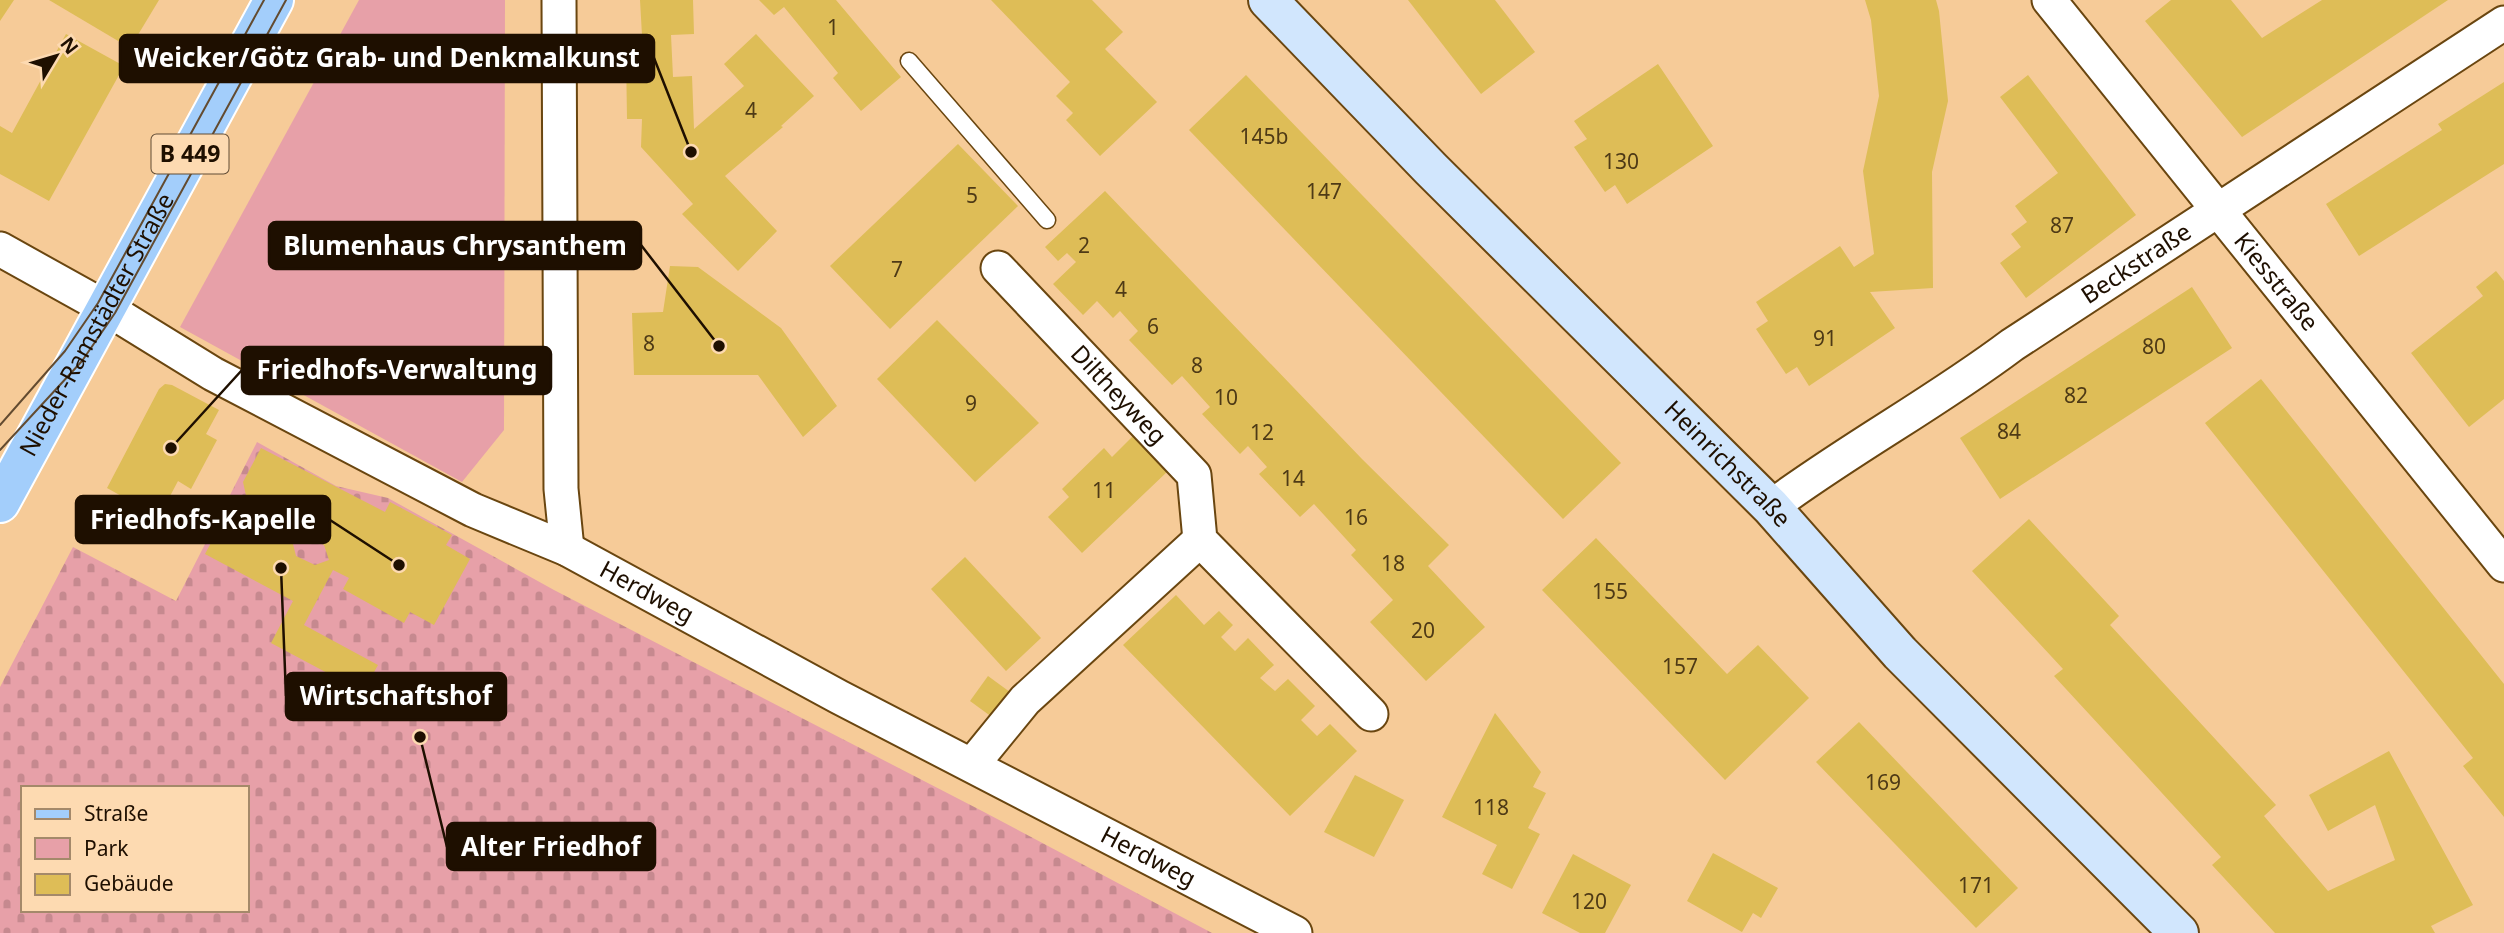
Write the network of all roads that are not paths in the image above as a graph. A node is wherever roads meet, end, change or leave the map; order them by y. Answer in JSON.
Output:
{"nodes":[{"id":1,"x":274,"y":0,"type":"edge"},
{"id":2,"x":559,"y":0,"type":"edge"},
{"id":3,"x":1268,"y":0,"type":"edge"},
{"id":4,"x":2049,"y":0,"type":"edge"},
{"id":5,"x":2504,"y":23,"type":"edge"},
{"id":6,"x":909,"y":61,"type":"dead end"},
{"id":7,"x":2219,"y":208,"type":"junction"},
{"id":8,"x":1048,"y":220,"type":"dead end"},
{"id":9,"x":0,"y":249,"type":"edge"},
{"id":10,"x":998,"y":268,"type":"dead end"},
{"id":11,"x":106,"y":308,"type":"junction"},
{"id":12,"x":0,"y":503,"type":"edge"},
{"id":13,"x":1771,"y":507,"type":"junction"},
{"id":14,"x":1200,"y":540,"type":"junction"},
{"id":15,"x":567,"y":549,"type":"junction"},
{"id":16,"x":2504,"y":565,"type":"edge"},
{"id":17,"x":1371,"y":714,"type":"dead end"},
{"id":18,"x":972,"y":765,"type":"junction"},
{"id":19,"x":1296,"y":933,"type":"edge"},
{"id":20,"x":2179,"y":933,"type":"edge"}],
"edges":[{"from":1,"to":11,"type":"main road","name":"Nieder-Ramstädter Straße","number":"B 449"},
{"from":2,"to":15,"type":"street"},
{"from":3,"to":13,"type":"main road","name":"Heinrichstraße"},
{"from":4,"to":7,"type":"street","name":"Kiesstraße"},
{"from":5,"to":7,"type":"street","name":"Beckstraße"},
{"from":6,"to":8,"type":"lane"},
{"from":7,"to":13,"type":"street","name":"Beckstraße"},
{"from":7,"to":16,"type":"street","name":"Kiesstraße"},
{"from":9,"to":11,"type":"street","name":"Herdweg"},
{"from":10,"to":14,"type":"street","name":"Diltheyweg"},
{"from":11,"to":12,"type":"main road","name":"Nieder-Ramstädter Straße","number":"B 449"},
{"from":11,"to":15,"type":"street","name":"Herdweg"},
{"from":13,"to":20,"type":"main road","name":"Heinrichstraße"},
{"from":14,"to":17,"type":"street"},
{"from":14,"to":18,"type":"street"},
{"from":15,"to":18,"type":"street","name":"Herdweg"},
{"from":18,"to":19,"type":"street","name":"Herdweg"}]}
